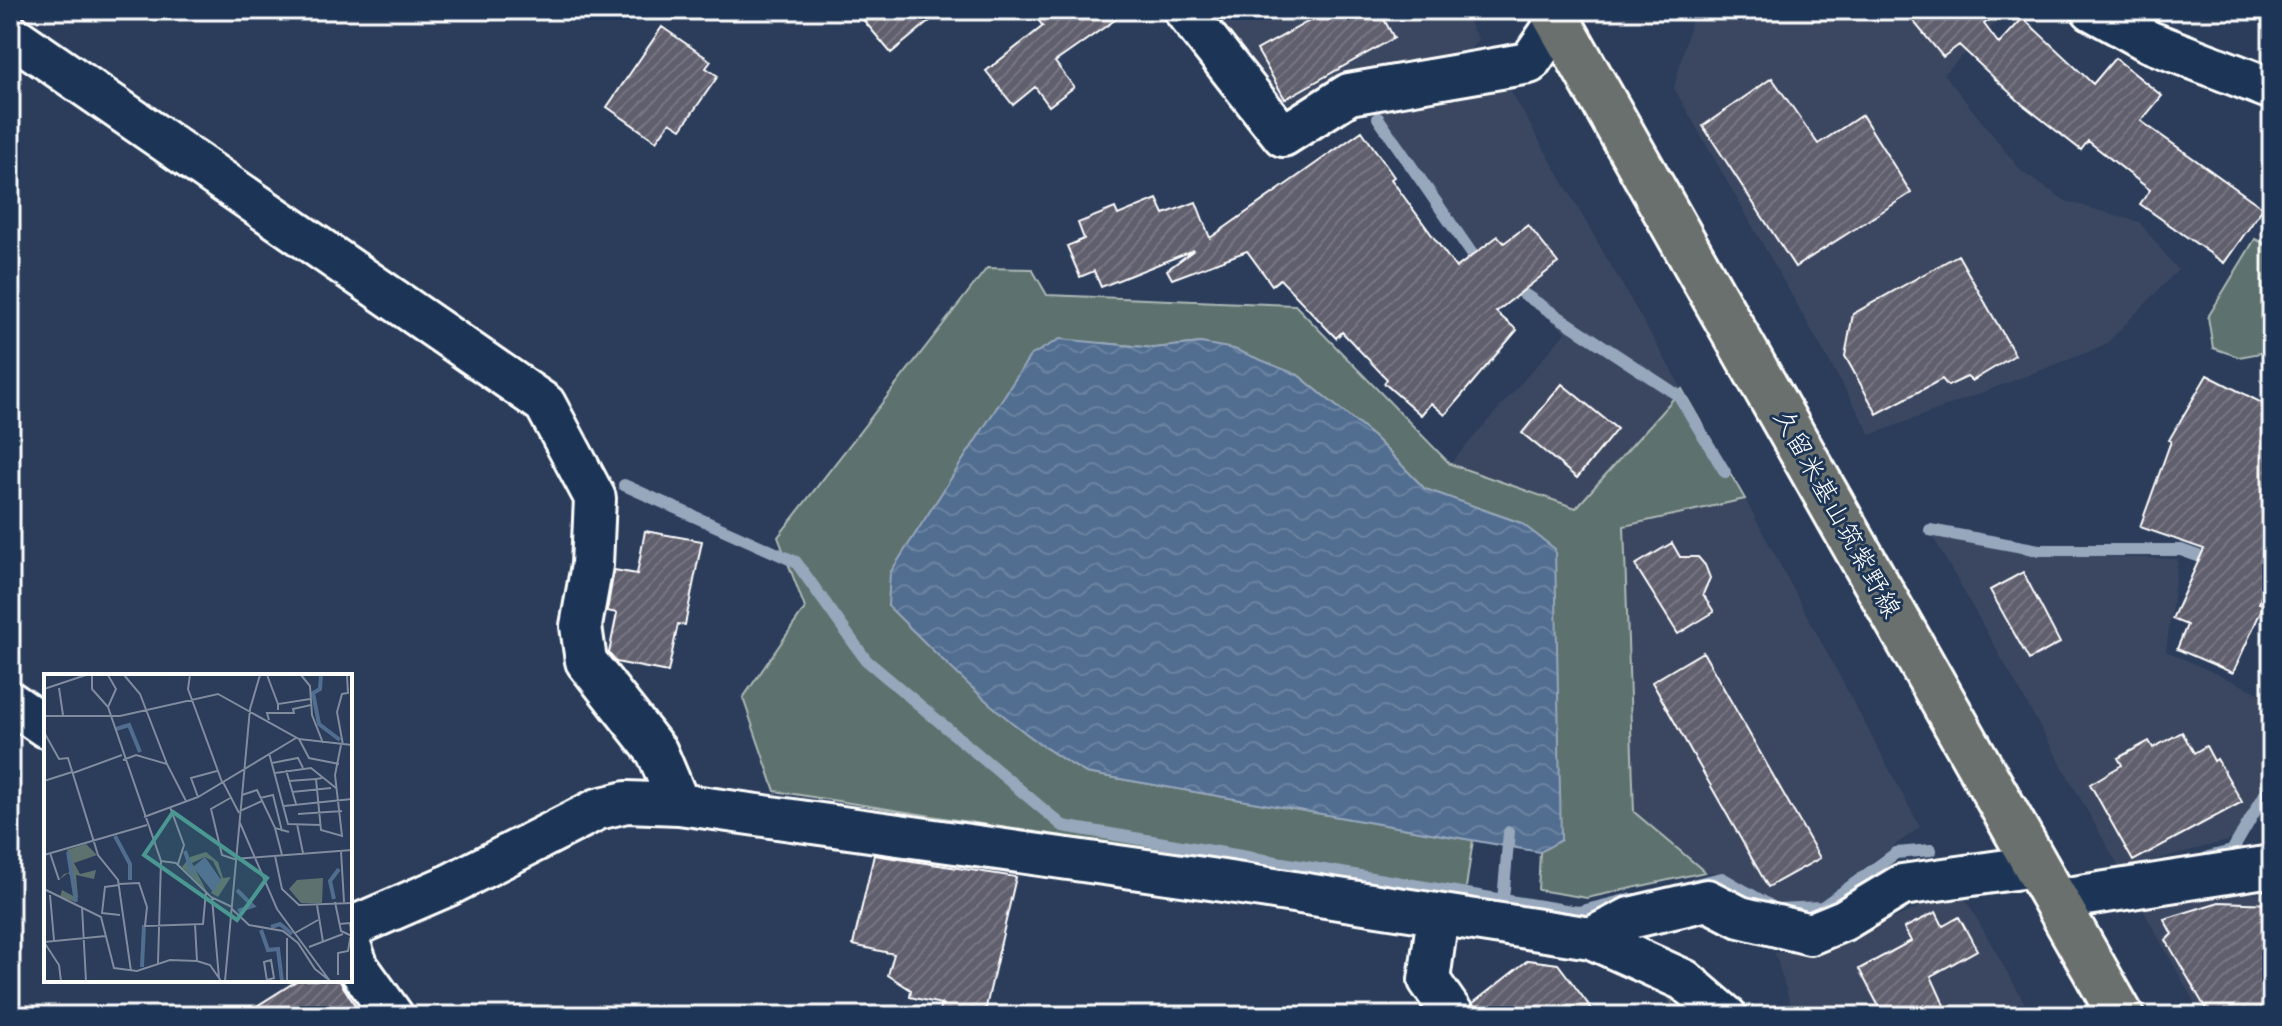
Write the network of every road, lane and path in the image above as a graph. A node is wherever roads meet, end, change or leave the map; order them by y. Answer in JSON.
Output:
{"nodes":[{"id":1,"x":1184,"y":10,"type":"edge"},
{"id":2,"x":2092,"y":10,"type":"edge"},
{"id":3,"x":1555,"y":15,"type":"edge"},
{"id":4,"x":10,"y":34,"type":"edge"},
{"id":5,"x":2272,"y":89,"type":"edge"},
{"id":6,"x":10,"y":702,"type":"edge"},
{"id":7,"x":44,"y":726,"type":"edge"},
{"id":8,"x":679,"y":804,"type":"junction"},
{"id":9,"x":2272,"y":870,"type":"edge"},
{"id":10,"x":2045,"y":883,"type":"junction"},
{"id":11,"x":1438,"y":915,"type":"junction"},
{"id":12,"x":352,"y":927,"type":"edge"},
{"id":13,"x":1591,"y":938,"type":"junction"},
{"id":14,"x":352,"y":950,"type":"edge"},
{"id":15,"x":393,"y":1016,"type":"edge"},
{"id":16,"x":1454,"y":1016,"type":"edge"},
{"id":17,"x":1726,"y":1016,"type":"edge"},
{"id":18,"x":2121,"y":1016,"type":"edge"}],
"edges":[{"from":1,"to":3,"type":"street"},
{"from":2,"to":5,"type":"street"},
{"from":3,"to":10,"type":"main road","name":"久留米基山筑紫野線"},
{"from":4,"to":8,"type":"street"},
{"from":6,"to":7,"type":"street"},
{"from":8,"to":11,"type":"street"},
{"from":8,"to":12,"type":"street"},
{"from":9,"to":10,"type":"street"},
{"from":10,"to":13,"type":"street"},
{"from":10,"to":18,"type":"main road","name":"久留米基山筑紫野線"},
{"from":11,"to":13,"type":"street"},
{"from":11,"to":16,"type":"street"},
{"from":13,"to":17,"type":"street"},
{"from":14,"to":15,"type":"street"}]}
